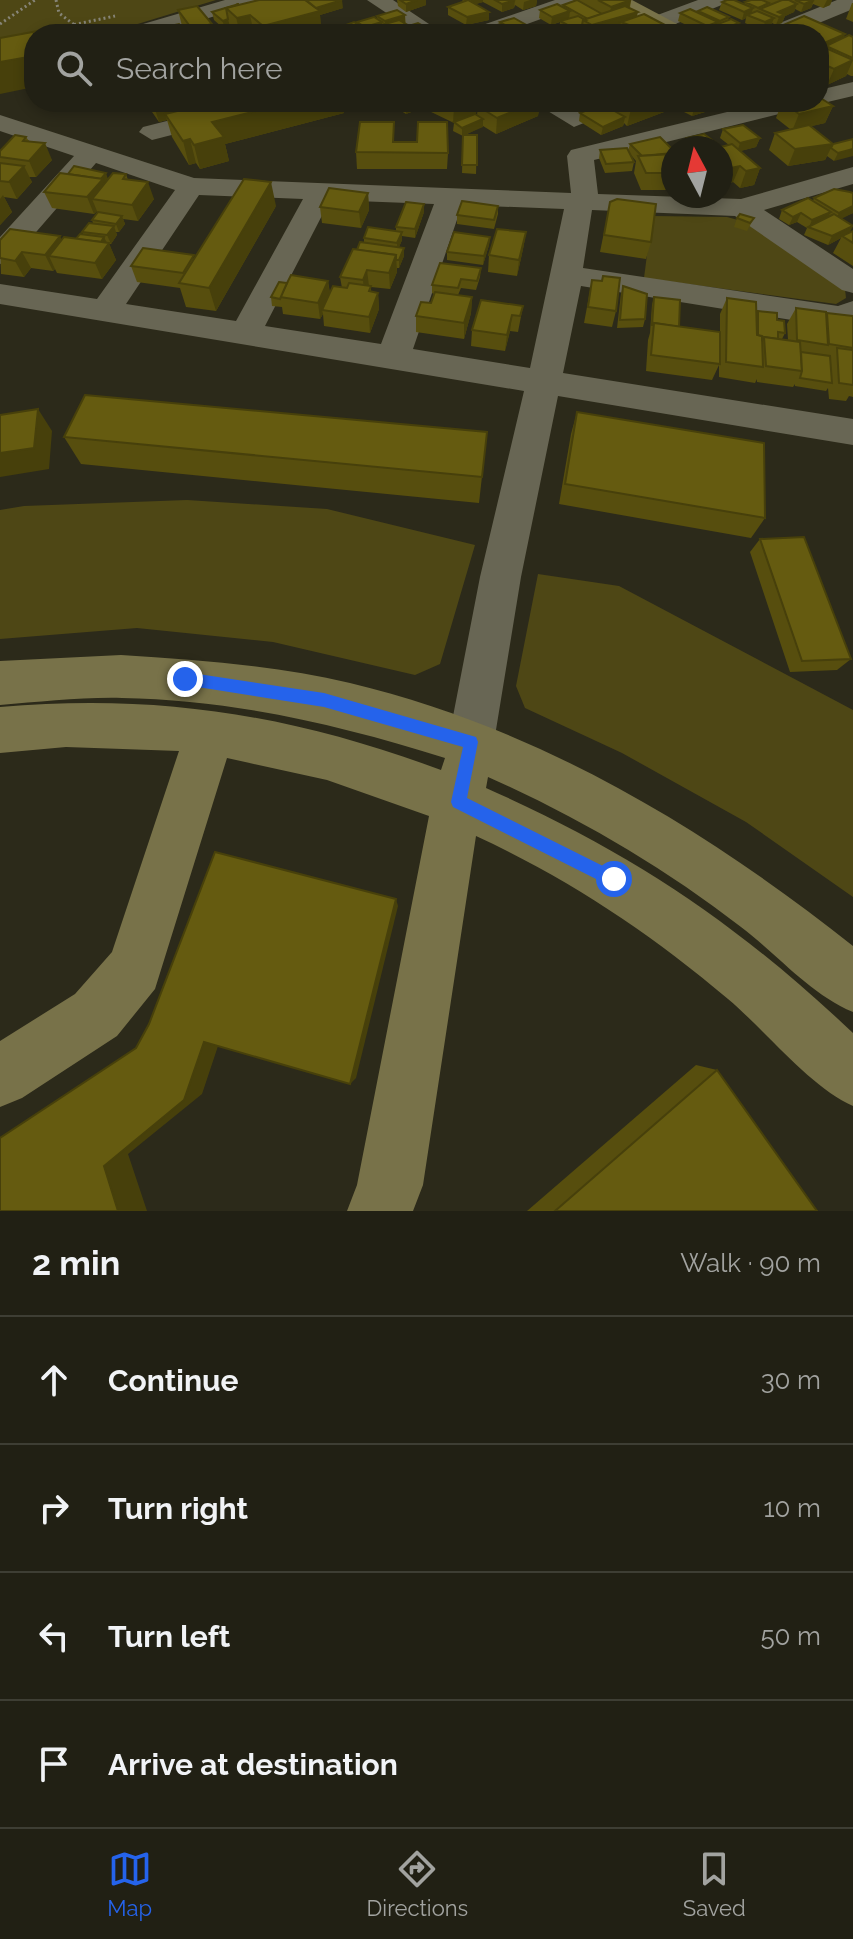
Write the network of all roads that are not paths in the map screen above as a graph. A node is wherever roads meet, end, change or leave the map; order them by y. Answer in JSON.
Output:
{"nodes":[{"id":1,"x":247,"y":0,"type":"edge"},
{"id":2,"x":378,"y":0,"type":"edge"},
{"id":3,"x":575,"y":0,"type":"edge"},
{"id":4,"x":615,"y":0,"type":"edge"},
{"id":5,"x":717,"y":0,"type":"edge"},
{"id":6,"x":853,"y":1,"type":"edge"},
{"id":7,"x":203,"y":13,"type":"junction"},
{"id":8,"x":660,"y":22,"type":"junction"},
{"id":9,"x":167,"y":24,"type":"edge"},
{"id":10,"x":213,"y":24,"type":"edge"},
{"id":11,"x":417,"y":24,"type":"edge"},
{"id":12,"x":507,"y":24,"type":"edge"},
{"id":13,"x":664,"y":24,"type":"edge"},
{"id":14,"x":797,"y":24,"type":"edge"},
{"id":15,"x":209,"y":112,"type":"edge"},
{"id":16,"x":562,"y":112,"type":"edge"},
{"id":17,"x":590,"y":112,"type":"edge"},
{"id":18,"x":758,"y":112,"type":"edge"},
{"id":19,"x":0,"y":123,"type":"edge"},
{"id":20,"x":88,"y":155,"type":"junction"},
{"id":21,"x":156,"y":175,"type":"junction"},
{"id":22,"x":847,"y":182,"type":"edge"},
{"id":23,"x":191,"y":186,"type":"junction"},
{"id":24,"x":321,"y":191,"type":"junction"},
{"id":25,"x":451,"y":197,"type":"junction"},
{"id":26,"x":580,"y":201,"type":"junction"},
{"id":27,"x":742,"y":208,"type":"junction"},
{"id":28,"x":0,"y":255,"type":"edge"},
{"id":29,"x":569,"y":275,"type":"junction"},
{"id":30,"x":853,"y":283,"type":"edge"},
{"id":31,"x":0,"y":294,"type":"edge"},
{"id":32,"x":105,"y":311,"type":"junction"},
{"id":33,"x":853,"y":311,"type":"edge"},
{"id":34,"x":246,"y":332,"type":"junction"},
{"id":35,"x":394,"y":355,"type":"junction"},
{"id":36,"x":544,"y":381,"type":"junction"},
{"id":37,"x":853,"y":432,"type":"edge"},
{"id":38,"x":0,"y":683,"type":"edge"},
{"id":39,"x":0,"y":730,"type":"edge"},
{"id":40,"x":210,"y":732,"type":"junction"},
{"id":41,"x":471,"y":742,"type":"junction"},
{"id":42,"x":459,"y":802,"type":"junction"},
{"id":43,"x":853,"y":983,"type":"edge"},
{"id":44,"x":853,"y":1075,"type":"edge"},
{"id":45,"x":0,"y":1076,"type":"edge"},
{"id":46,"x":380,"y":1211,"type":"edge"}],
"edges":[{"from":1,"to":7,"type":"street"},
{"from":2,"to":11,"type":"street"},
{"from":3,"to":12,"type":"street"},
{"from":4,"to":8,"type":"street"},
{"from":5,"to":8,"type":"street"},
{"from":6,"to":14,"type":"street"},
{"from":7,"to":9,"type":"street"},
{"from":7,"to":10,"type":"street"},
{"from":8,"to":13,"type":"street"},
{"from":15,"to":21,"type":"street"},
{"from":16,"to":17,"type":"street"},
{"from":18,"to":26,"type":"street"},
{"from":19,"to":20,"type":"street"},
{"from":20,"to":21,"type":"street"},
{"from":20,"to":28,"type":"street"},
{"from":21,"to":23,"type":"street"},
{"from":22,"to":27,"type":"street"},
{"from":23,"to":24,"type":"street"},
{"from":23,"to":32,"type":"street"},
{"from":24,"to":25,"type":"street"},
{"from":24,"to":34,"type":"street"},
{"from":25,"to":26,"type":"street"},
{"from":25,"to":35,"type":"street"},
{"from":26,"to":27,"type":"street"},
{"from":26,"to":29,"type":"street"},
{"from":27,"to":30,"type":"street"},
{"from":29,"to":33,"type":"street"},
{"from":29,"to":36,"type":"street"},
{"from":31,"to":32,"type":"street"},
{"from":32,"to":34,"type":"street"},
{"from":34,"to":35,"type":"street"},
{"from":35,"to":36,"type":"street"},
{"from":36,"to":37,"type":"street"},
{"from":36,"to":41,"type":"street"},
{"from":38,"to":41,"type":"street"},
{"from":39,"to":40,"type":"street"},
{"from":40,"to":42,"type":"street"},
{"from":40,"to":45,"type":"street"},
{"from":41,"to":42,"type":"street"},
{"from":41,"to":43,"type":"street"},
{"from":42,"to":44,"type":"street"},
{"from":42,"to":46,"type":"street"}]}
